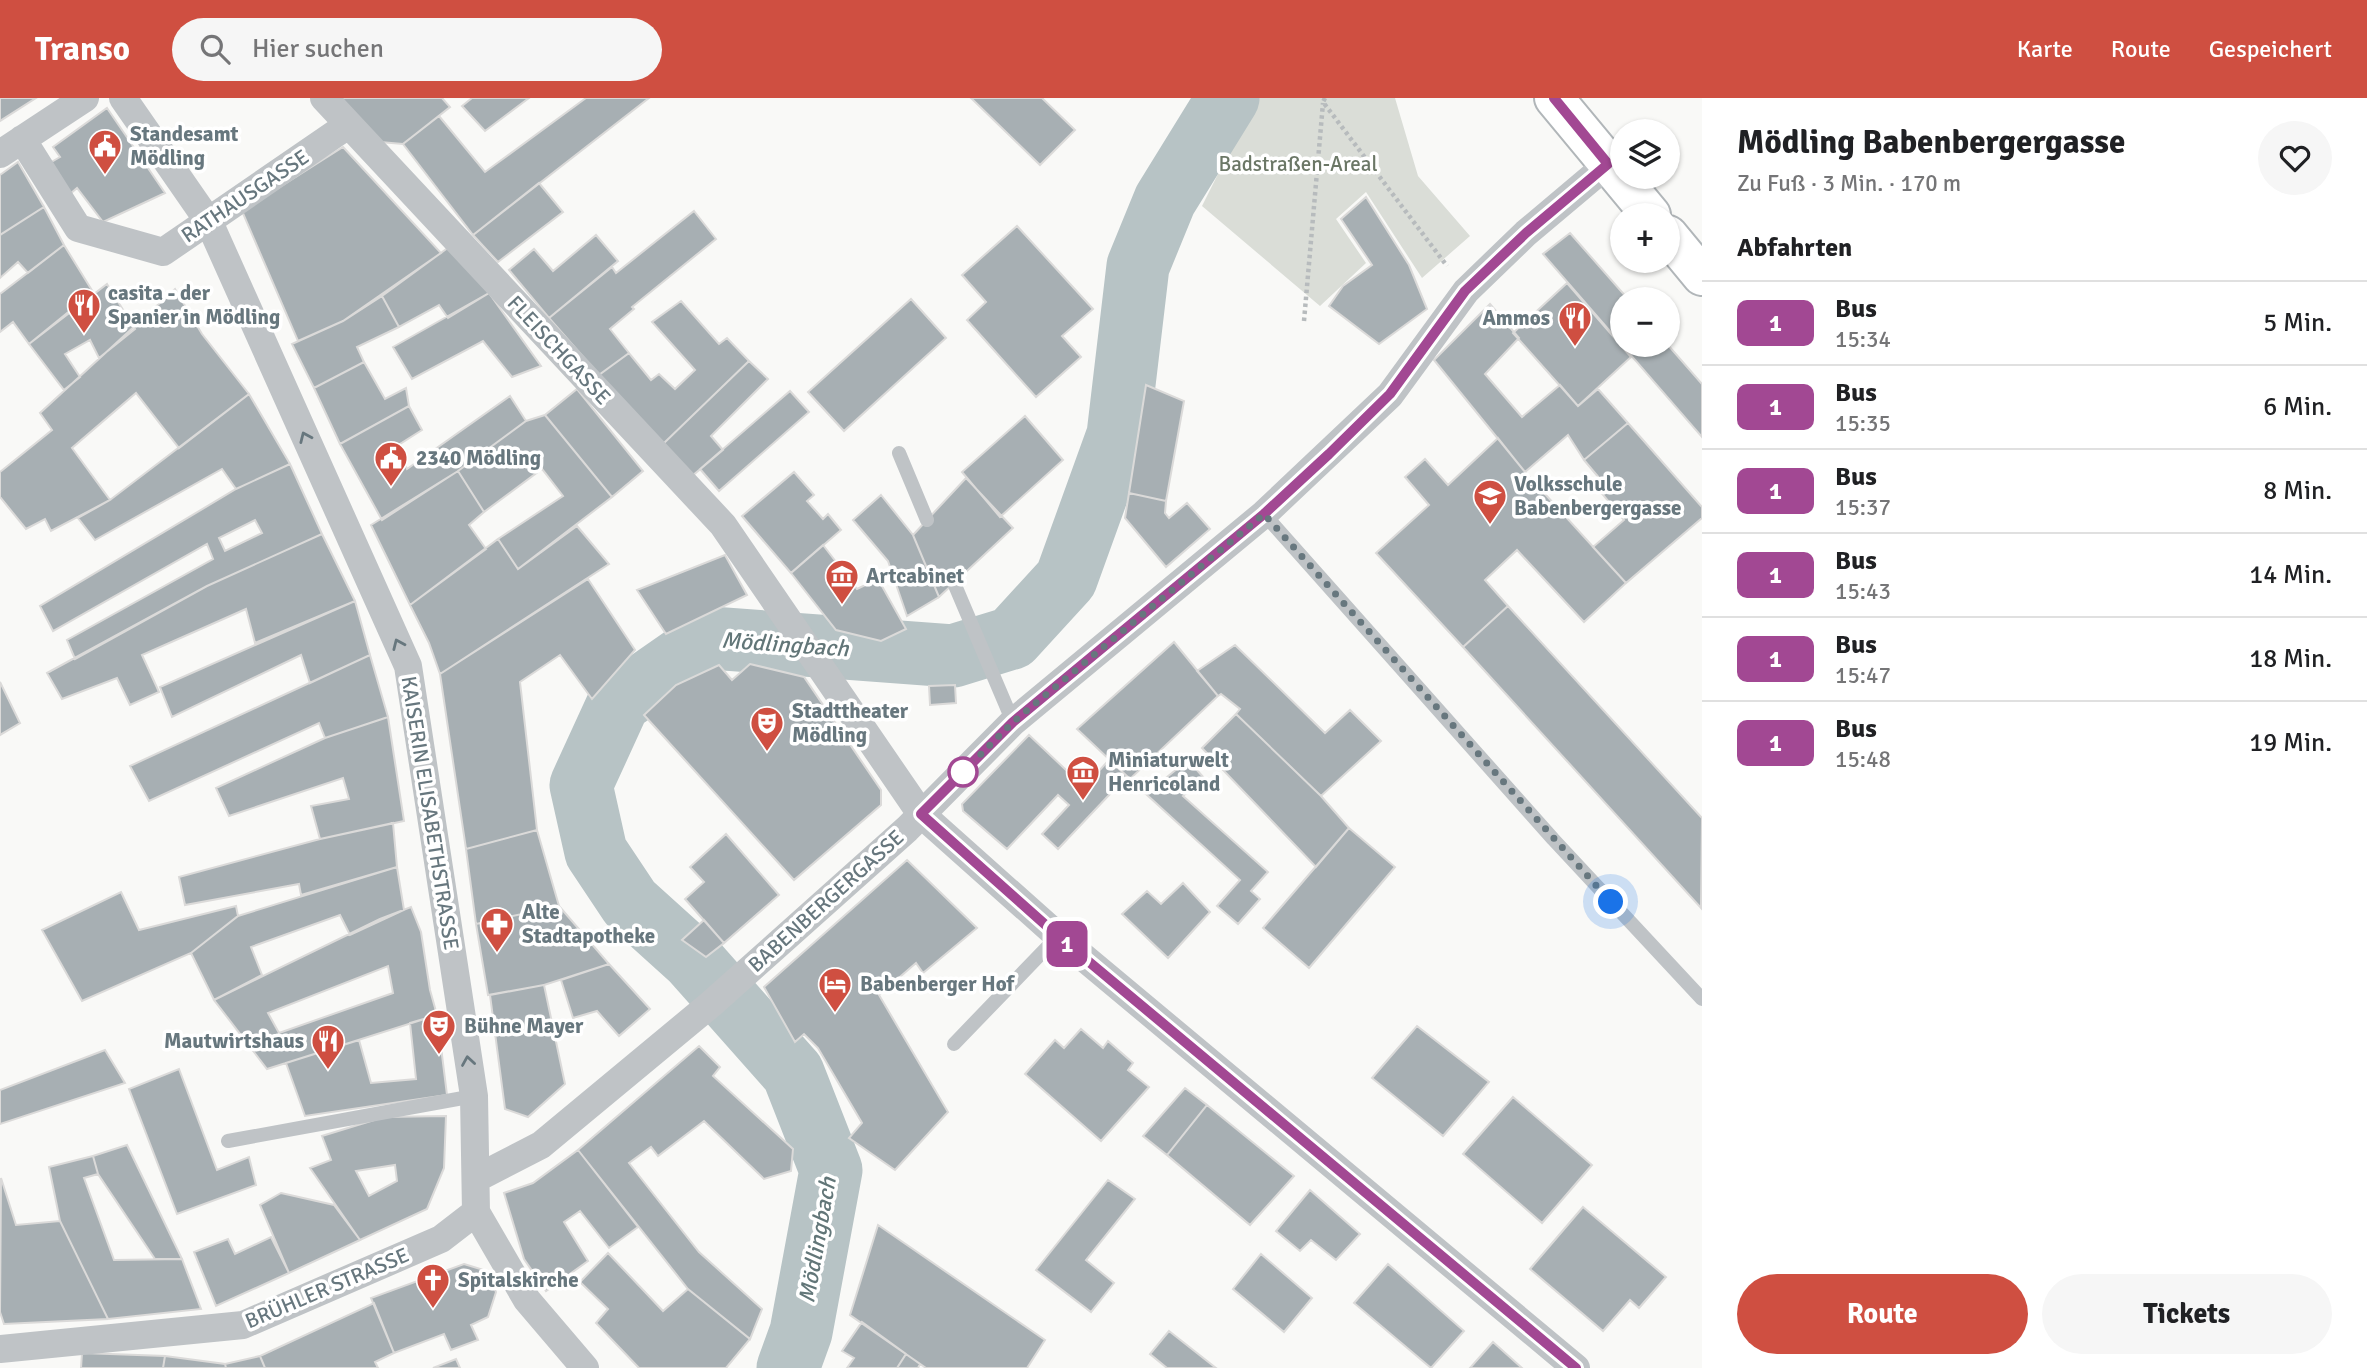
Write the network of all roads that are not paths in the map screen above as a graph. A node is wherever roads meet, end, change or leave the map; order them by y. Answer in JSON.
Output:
{"nodes":[{"id":1,"x":85,"y":98,"type":"edge"},
{"id":2,"x":123,"y":98,"type":"edge"},
{"id":3,"x":324,"y":98,"type":"edge"},
{"id":4,"x":1553,"y":98,"type":"edge"},
{"id":5,"x":348,"y":125,"type":"junction"},
{"id":6,"x":11,"y":147,"type":"edge"},
{"id":7,"x":1608,"y":164,"type":"junction"},
{"id":8,"x":1641,"y":203,"type":"edge"},
{"id":9,"x":209,"y":222,"type":"junction"},
{"id":10,"x":1680,"y":249,"type":"edge"},
{"id":11,"x":1702,"y":276,"type":"edge"},
{"id":12,"x":899,"y":453,"type":"dead end"},
{"id":13,"x":1264,"y":514,"type":"junction"},
{"id":14,"x":927,"y":520,"type":"dead end"},
{"id":15,"x":954,"y":583,"type":"dead end"},
{"id":16,"x":1013,"y":722,"type":"junction"},
{"id":17,"x":914,"y":822,"type":"junction"},
{"id":18,"x":1058,"y":936,"type":"junction"},
{"id":19,"x":1702,"y":999,"type":"edge"},
{"id":20,"x":954,"y":1044,"type":"dead end"},
{"id":21,"x":474,"y":1096,"type":"junction"},
{"id":22,"x":228,"y":1141,"type":"dead end"},
{"id":23,"x":477,"y":1178,"type":"junction"},
{"id":24,"x":476,"y":1212,"type":"junction"},
{"id":25,"x":0,"y":1349,"type":"edge"},
{"id":26,"x":585,"y":1368,"type":"edge"},
{"id":27,"x":1576,"y":1368,"type":"edge"}],
"edges":[{"from":1,"to":6,"type":"street"},
{"from":2,"to":9,"type":"street","name":"KAISERIN ELISABETHSTRASSE"},
{"from":3,"to":5,"type":"street","name":"FLEISCHGASSE"},
{"from":4,"to":7,"type":"main road"},
{"from":5,"to":9,"type":"street","name":"RATHAUSGASSE"},
{"from":5,"to":17,"type":"street","name":"FLEISCHGASSE"},
{"from":6,"to":9,"type":"street","name":"RATHAUSGASSE"},
{"from":7,"to":8,"type":"main road"},
{"from":7,"to":13,"type":"street","name":"BABENBERGERGASSE"},
{"from":21,"to":9,"type":"street","name":"KAISERIN ELISABETHSTRASSE","one_way":true},
{"from":10,"to":11,"type":"main road"},
{"from":12,"to":14,"type":"lane"},
{"from":13,"to":16,"type":"street","name":"BABENBERGERGASSE"},
{"from":13,"to":19,"type":"lane"},
{"from":15,"to":16,"type":"lane"},
{"from":16,"to":17,"type":"street","name":"BABENBERGERGASSE"},
{"from":17,"to":18,"type":"street"},
{"from":17,"to":23,"type":"street","name":"BABENBERGERGASSE"},
{"from":18,"to":20,"type":"lane"},
{"from":18,"to":27,"type":"street"},
{"from":21,"to":22,"type":"lane"},
{"from":21,"to":23,"type":"street","name":"KAISERIN ELISABETHSTRASSE"},
{"from":23,"to":24,"type":"street","name":"KAISERIN ELISABETHSTRASSE"},
{"from":24,"to":25,"type":"street","name":"BRÜHLER STRASSE"},
{"from":24,"to":26,"type":"street"}]}
